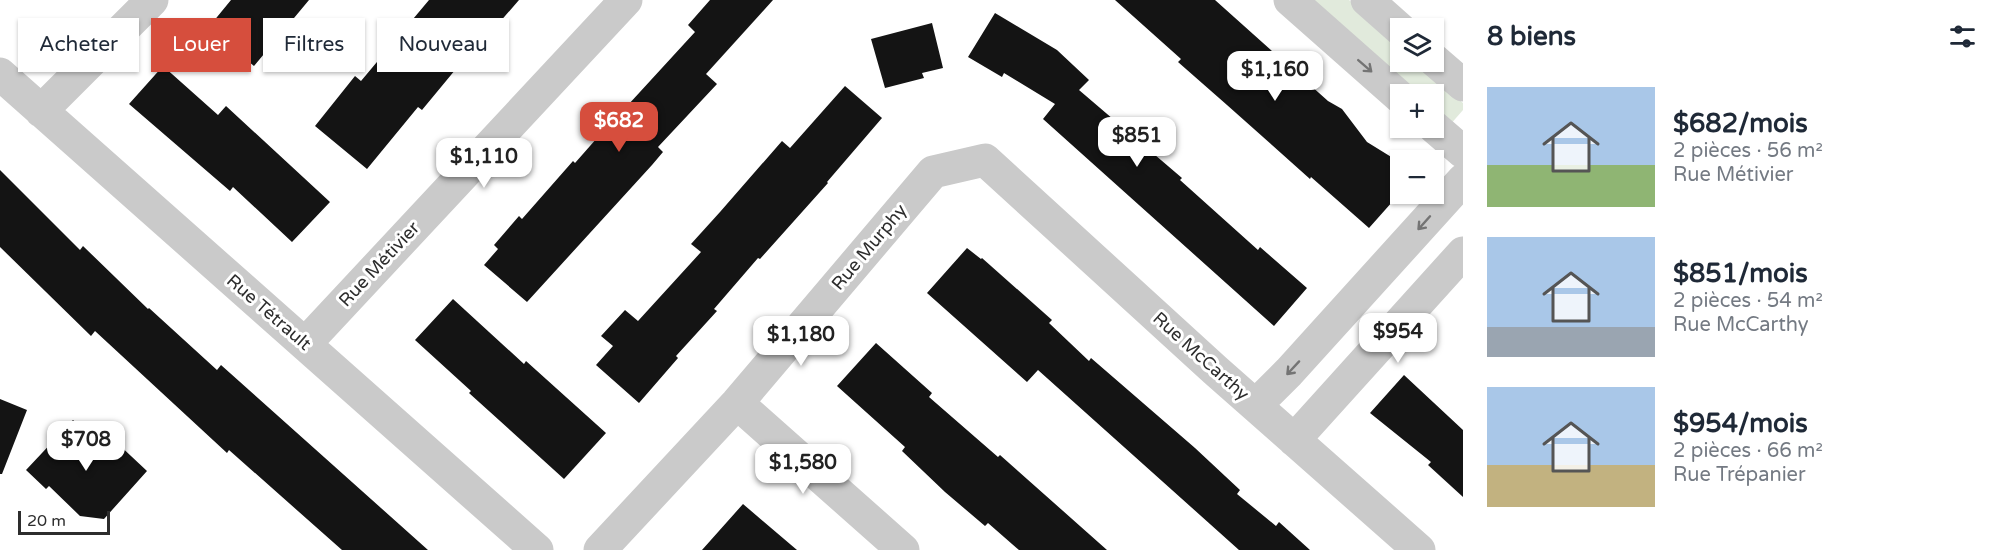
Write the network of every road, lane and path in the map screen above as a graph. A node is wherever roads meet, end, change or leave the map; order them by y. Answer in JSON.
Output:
{"nodes":[{"id":1,"x":152,"y":0,"type":"edge"},
{"id":2,"x":626,"y":0,"type":"edge"},
{"id":3,"x":1290,"y":0,"type":"edge"},
{"id":4,"x":1366,"y":0,"type":"edge"},
{"id":5,"x":1390,"y":21,"type":"edge"},
{"id":6,"x":1444,"y":69,"type":"edge"},
{"id":7,"x":0,"y":74,"type":"edge"},
{"id":8,"x":1463,"y":85,"type":"edge"},
{"id":9,"x":1390,"y":88,"type":"edge"},
{"id":10,"x":41,"y":111,"type":"junction"},
{"id":11,"x":1444,"y":136,"type":"edge"},
{"id":12,"x":1463,"y":152,"type":"edge"},
{"id":13,"x":985,"y":160,"type":"joint"},
{"id":14,"x":1463,"y":180,"type":"edge"},
{"id":15,"x":1463,"y":253,"type":"edge"},
{"id":16,"x":305,"y":344,"type":"junction"},
{"id":17,"x":737,"y":403,"type":"junction"},
{"id":18,"x":1256,"y":405,"type":"junction"},
{"id":19,"x":1294,"y":440,"type":"junction"},
{"id":20,"x":537,"y":550,"type":"edge"},
{"id":21,"x":600,"y":550,"type":"edge"},
{"id":22,"x":903,"y":550,"type":"edge"},
{"id":23,"x":1419,"y":550,"type":"edge"}],
"edges":[{"from":1,"to":10,"type":"street"},
{"from":2,"to":16,"type":"street","name":"Rue Métivier"},
{"from":3,"to":9,"type":"street","one_way":true},
{"from":4,"to":5,"type":"street"},
{"from":6,"to":8,"type":"street"},
{"from":7,"to":10,"type":"street","name":"Rue Tétrault"},
{"from":10,"to":16,"type":"street","name":"Rue Tétrault"},
{"from":11,"to":12,"type":"street"},
{"from":13,"to":17,"type":"street","name":"Rue Murphy"},
{"from":13,"to":18,"type":"street","name":"Rue McCarthy"},
{"from":14,"to":18,"type":"street","one_way":true},
{"from":15,"to":19,"type":"street"},
{"from":16,"to":20,"type":"street","name":"Rue Tétrault"},
{"from":17,"to":21,"type":"street","name":"Rue Murphy"},
{"from":17,"to":22,"type":"street"},
{"from":18,"to":19,"type":"street","name":"Rue McCarthy"},
{"from":19,"to":23,"type":"street","name":"Rue McCarthy"}]}
